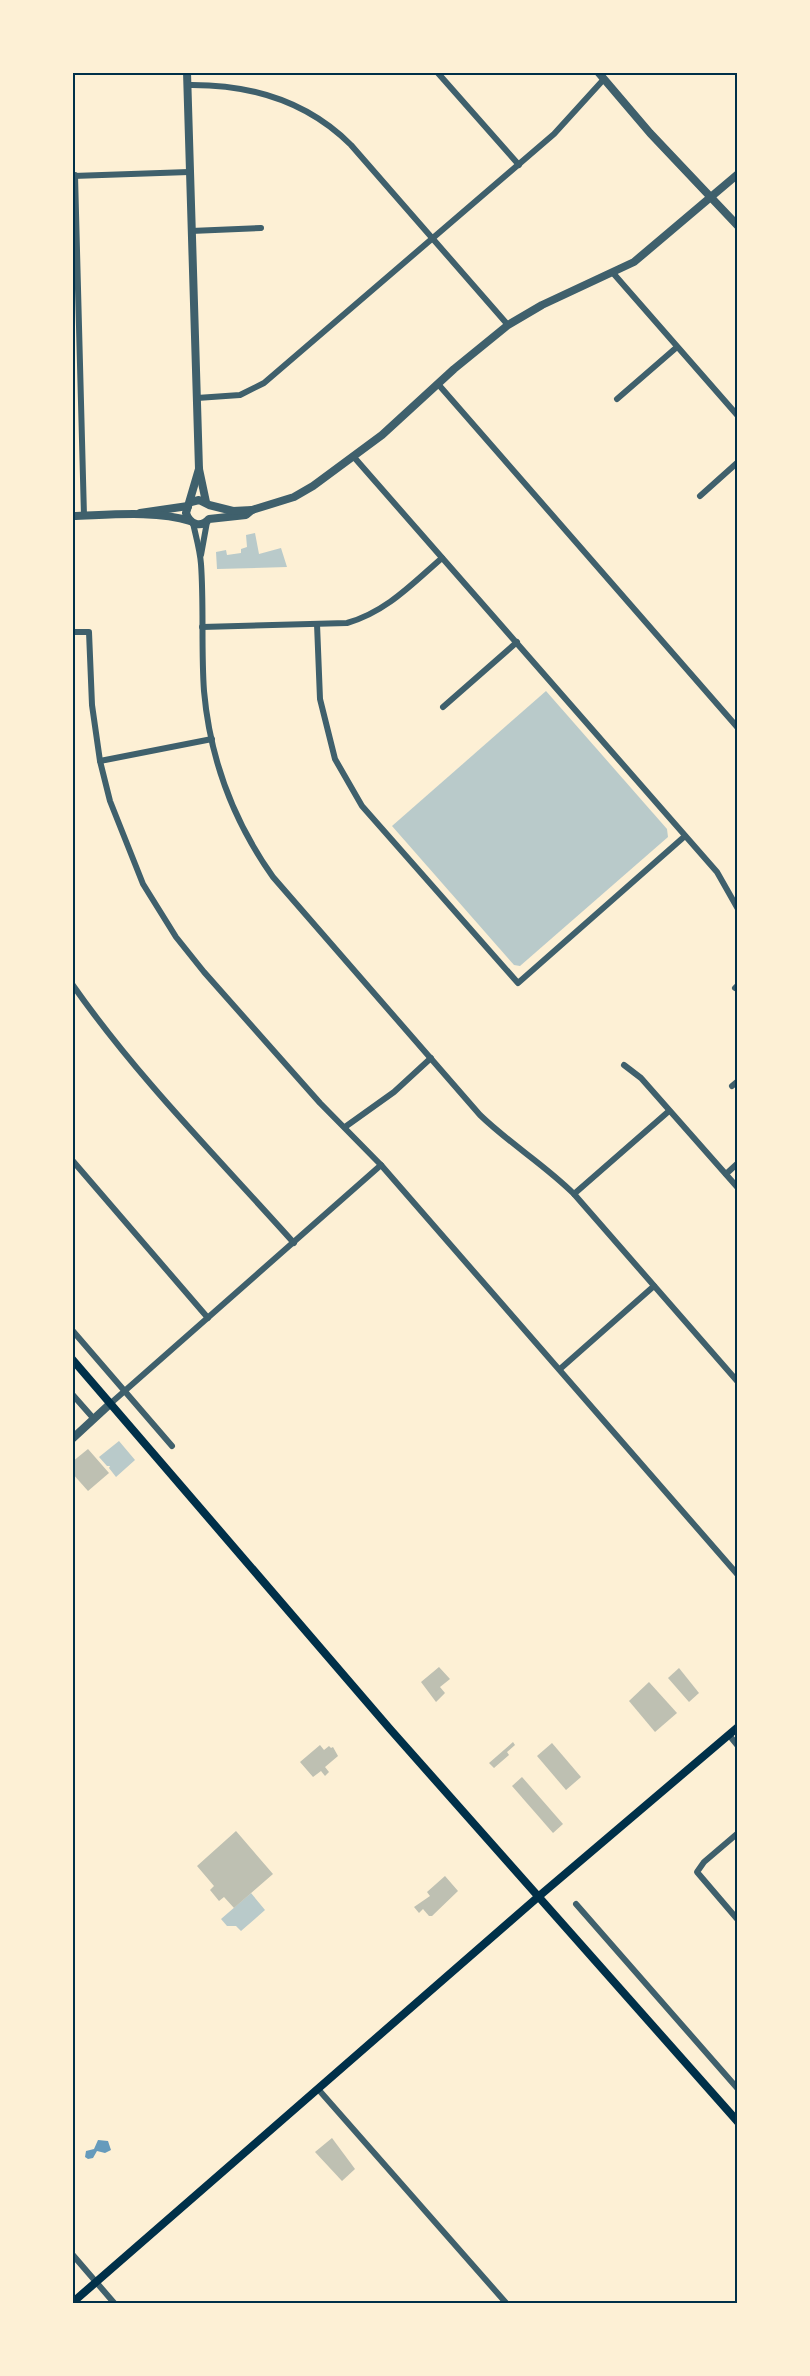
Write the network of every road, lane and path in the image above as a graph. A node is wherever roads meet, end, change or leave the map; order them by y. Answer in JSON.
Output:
{"nodes":[{"id":1,"x":187,"y":72,"type":"edge"},
{"id":2,"x":437,"y":72,"type":"edge"},
{"id":3,"x":598,"y":72,"type":"edge"},
{"id":4,"x":604,"y":79,"type":"junction"},
{"id":5,"x":187,"y":86,"type":"junction"},
{"id":6,"x":519,"y":165,"type":"junction"},
{"id":7,"x":189,"y":172,"type":"junction"},
{"id":8,"x":738,"y":174,"type":"edge"},
{"id":9,"x":74,"y":176,"type":"edge"},
{"id":10,"x":712,"y":197,"type":"junction"},
{"id":11,"x":738,"y":226,"type":"edge"},
{"id":12,"x":261,"y":228,"type":"dead end"},
{"id":13,"x":190,"y":231,"type":"junction"},
{"id":14,"x":432,"y":238,"type":"junction"},
{"id":15,"x":613,"y":273,"type":"junction"},
{"id":16,"x":75,"y":288,"type":"edge"},
{"id":17,"x":508,"y":325,"type":"junction"},
{"id":18,"x":677,"y":346,"type":"junction"},
{"id":19,"x":438,"y":384,"type":"junction"},
{"id":20,"x":197,"y":398,"type":"junction"},
{"id":21,"x":617,"y":399,"type":"dead end"},
{"id":22,"x":81,"y":401,"type":"junction"},
{"id":23,"x":72,"y":402,"type":"edge"},
{"id":24,"x":738,"y":416,"type":"edge"},
{"id":25,"x":353,"y":456,"type":"junction"},
{"id":26,"x":738,"y":462,"type":"edge"},
{"id":27,"x":199,"y":469,"type":"junction"},
{"id":28,"x":700,"y":496,"type":"dead end"},
{"id":29,"x":190,"y":504,"type":"junction"},
{"id":30,"x":208,"y":504,"type":"junction"},
{"id":31,"x":252,"y":510,"type":"junction"},
{"id":32,"x":137,"y":514,"type":"junction"},
{"id":33,"x":72,"y":516,"type":"edge"},
{"id":34,"x":84,"y":516,"type":"junction"},
{"id":35,"x":208,"y":520,"type":"junction"},
{"id":36,"x":192,"y":522,"type":"junction"},
{"id":37,"x":442,"y":558,"type":"junction"},
{"id":38,"x":201,"y":562,"type":"junction"},
{"id":39,"x":317,"y":624,"type":"junction"},
{"id":40,"x":202,"y":627,"type":"junction"},
{"id":41,"x":72,"y":632,"type":"edge"},
{"id":42,"x":517,"y":642,"type":"junction"},
{"id":43,"x":443,"y":707,"type":"dead end"},
{"id":44,"x":738,"y":728,"type":"edge"},
{"id":45,"x":212,"y":739,"type":"junction"},
{"id":46,"x":100,"y":761,"type":"junction"},
{"id":47,"x":685,"y":836,"type":"junction"},
{"id":48,"x":738,"y":909,"type":"edge"},
{"id":49,"x":72,"y":984,"type":"edge"},
{"id":50,"x":431,"y":1058,"type":"junction"},
{"id":51,"x":624,"y":1065,"type":"dead end"},
{"id":52,"x":738,"y":1081,"type":"edge"},
{"id":53,"x":732,"y":1086,"type":"dead end"},
{"id":54,"x":669,"y":1111,"type":"junction"},
{"id":55,"x":345,"y":1127,"type":"junction"},
{"id":56,"x":72,"y":1160,"type":"edge"},
{"id":57,"x":738,"y":1163,"type":"edge"},
{"id":58,"x":381,"y":1165,"type":"junction"},
{"id":59,"x":726,"y":1174,"type":"junction"},
{"id":60,"x":738,"y":1188,"type":"edge"},
{"id":61,"x":574,"y":1194,"type":"junction"},
{"id":62,"x":294,"y":1243,"type":"junction"},
{"id":63,"x":654,"y":1286,"type":"junction"},
{"id":64,"x":208,"y":1318,"type":"junction"},
{"id":65,"x":72,"y":1330,"type":"edge"},
{"id":66,"x":72,"y":1359,"type":"edge"},
{"id":67,"x":560,"y":1369,"type":"junction"},
{"id":68,"x":738,"y":1382,"type":"edge"},
{"id":69,"x":125,"y":1391,"type":"junction"},
{"id":70,"x":72,"y":1394,"type":"edge"},
{"id":71,"x":111,"y":1403,"type":"junction"},
{"id":72,"x":94,"y":1419,"type":"junction"},
{"id":73,"x":72,"y":1439,"type":"edge"},
{"id":74,"x":172,"y":1446,"type":"dead end"},
{"id":75,"x":738,"y":1575,"type":"edge"},
{"id":76,"x":738,"y":1727,"type":"edge"},
{"id":77,"x":729,"y":1735,"type":"junction"},
{"id":78,"x":738,"y":1746,"type":"edge"},
{"id":79,"x":738,"y":1833,"type":"edge"},
{"id":80,"x":538,"y":1897,"type":"junction"},
{"id":81,"x":576,"y":1904,"type":"dead end"},
{"id":82,"x":738,"y":1920,"type":"edge"},
{"id":83,"x":318,"y":2089,"type":"junction"},
{"id":84,"x":738,"y":2089,"type":"edge"},
{"id":85,"x":738,"y":2122,"type":"edge"},
{"id":86,"x":72,"y":2254,"type":"edge"},
{"id":87,"x":96,"y":2282,"type":"junction"},
{"id":88,"x":72,"y":2303,"type":"edge"},
{"id":89,"x":115,"y":2304,"type":"edge"},
{"id":90,"x":507,"y":2304,"type":"edge"}],
"edges":[{"from":1,"to":5,"type":"street"},
{"from":2,"to":6,"type":"street"},
{"from":3,"to":4,"type":"street"},
{"from":4,"to":6,"type":"street"},
{"from":4,"to":10,"type":"street"},
{"from":5,"to":7,"type":"street"},
{"from":5,"to":14,"type":"street"},
{"from":6,"to":14,"type":"street"},
{"from":7,"to":9,"type":"street"},
{"from":7,"to":13,"type":"street"},
{"from":8,"to":10,"type":"street"},
{"from":9,"to":16,"type":"street"},
{"from":10,"to":11,"type":"street"},
{"from":10,"to":15,"type":"street"},
{"from":12,"to":13,"type":"street"},
{"from":13,"to":20,"type":"street"},
{"from":14,"to":17,"type":"street"},
{"from":14,"to":20,"type":"street"},
{"from":15,"to":17,"type":"street"},
{"from":15,"to":18,"type":"street"},
{"from":16,"to":22,"type":"street"},
{"from":17,"to":19,"type":"street"},
{"from":18,"to":21,"type":"street"},
{"from":18,"to":24,"type":"street"},
{"from":19,"to":25,"type":"street"},
{"from":19,"to":44,"type":"street"},
{"from":20,"to":27,"type":"street"},
{"from":22,"to":23,"type":"street"},
{"from":22,"to":34,"type":"street"},
{"from":25,"to":31,"type":"street"},
{"from":25,"to":37,"type":"street"},
{"from":26,"to":28,"type":"street"},
{"from":27,"to":29,"type":"street"},
{"from":27,"to":30,"type":"street"},
{"from":29,"to":30,"type":"street"},
{"from":29,"to":32,"type":"street"},
{"from":29,"to":36,"type":"street"},
{"from":30,"to":31,"type":"street"},
{"from":30,"to":35,"type":"street"},
{"from":31,"to":35,"type":"street"},
{"from":32,"to":34,"type":"street"},
{"from":32,"to":36,"type":"street"},
{"from":33,"to":34,"type":"street"},
{"from":35,"to":36,"type":"street"},
{"from":35,"to":38,"type":"street"},
{"from":36,"to":38,"type":"street"},
{"from":37,"to":39,"type":"street"},
{"from":37,"to":42,"type":"street"},
{"from":38,"to":40,"type":"street"},
{"from":39,"to":40,"type":"street"},
{"from":39,"to":47,"type":"street"},
{"from":40,"to":45,"type":"street"},
{"from":41,"to":46,"type":"street"},
{"from":42,"to":43,"type":"street"},
{"from":42,"to":47,"type":"street"},
{"from":45,"to":46,"type":"street"},
{"from":45,"to":50,"type":"street"},
{"from":46,"to":55,"type":"street"},
{"from":47,"to":48,"type":"street"},
{"from":49,"to":62,"type":"street"},
{"from":50,"to":55,"type":"street"},
{"from":50,"to":61,"type":"street"},
{"from":51,"to":54,"type":"street"},
{"from":52,"to":53,"type":"street"},
{"from":54,"to":59,"type":"street"},
{"from":54,"to":61,"type":"street"},
{"from":55,"to":58,"type":"street"},
{"from":56,"to":64,"type":"street"},
{"from":57,"to":59,"type":"street"},
{"from":58,"to":62,"type":"street"},
{"from":58,"to":67,"type":"street"},
{"from":59,"to":60,"type":"street"},
{"from":61,"to":63,"type":"street"},
{"from":62,"to":64,"type":"street"},
{"from":63,"to":67,"type":"street"},
{"from":63,"to":68,"type":"street"},
{"from":64,"to":69,"type":"street"},
{"from":65,"to":69,"type":"street"},
{"from":66,"to":71,"type":"main road"},
{"from":67,"to":75,"type":"street"},
{"from":69,"to":71,"type":"street"},
{"from":69,"to":74,"type":"street"},
{"from":70,"to":72,"type":"street"},
{"from":71,"to":72,"type":"street"},
{"from":71,"to":80,"type":"main road"},
{"from":72,"to":73,"type":"street"},
{"from":76,"to":77,"type":"main road"},
{"from":77,"to":78,"type":"street"},
{"from":77,"to":80,"type":"main road"},
{"from":79,"to":82,"type":"street"},
{"from":80,"to":83,"type":"main road"},
{"from":80,"to":85,"type":"main road"},
{"from":81,"to":84,"type":"street"},
{"from":83,"to":87,"type":"main road"},
{"from":83,"to":90,"type":"street"},
{"from":86,"to":87,"type":"street"},
{"from":87,"to":88,"type":"main road"},
{"from":87,"to":89,"type":"street"}]}
